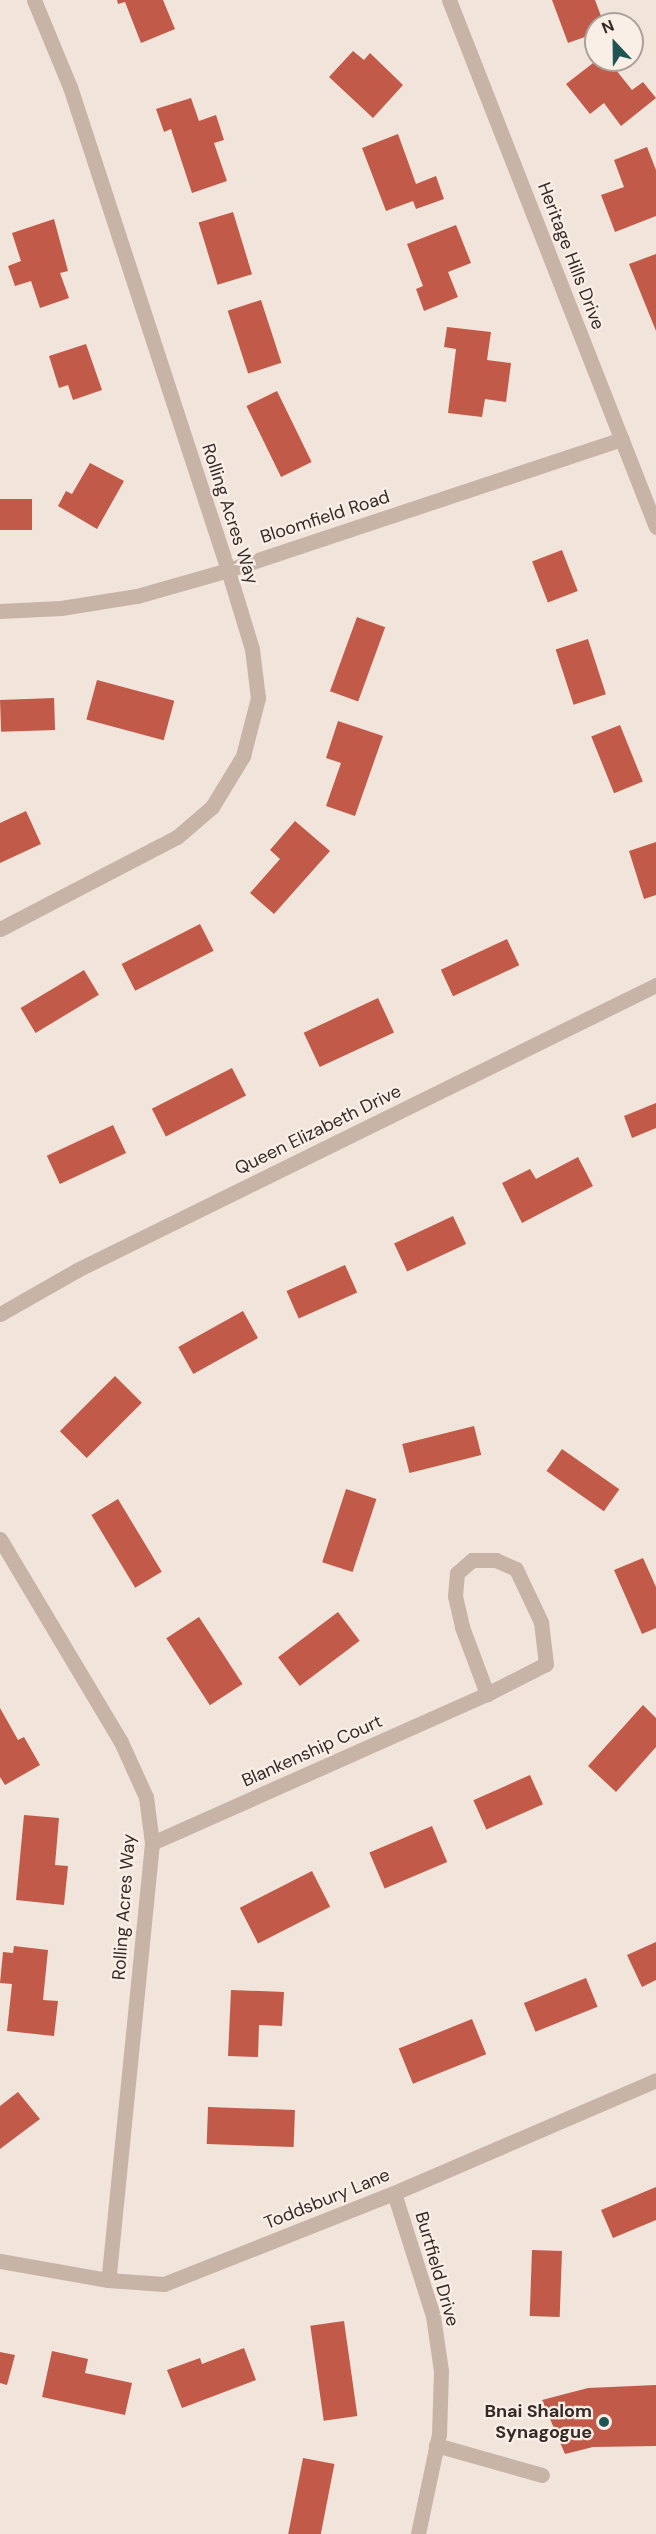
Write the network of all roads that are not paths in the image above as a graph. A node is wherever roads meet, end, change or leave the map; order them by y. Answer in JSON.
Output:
{"nodes":[{"id":1,"x":34,"y":0,"type":"edge"},
{"id":2,"x":449,"y":0,"type":"edge"},
{"id":3,"x":622,"y":439,"type":"junction"},
{"id":4,"x":656,"y":527,"type":"edge"},
{"id":5,"x":228,"y":570,"type":"junction"},
{"id":6,"x":0,"y":611,"type":"edge"},
{"id":7,"x":0,"y":929,"type":"edge"},
{"id":8,"x":656,"y":984,"type":"edge"},
{"id":9,"x":0,"y":1314,"type":"edge"},
{"id":10,"x":0,"y":1539,"type":"edge"},
{"id":11,"x":487,"y":1694,"type":"junction"},
{"id":12,"x":153,"y":1843,"type":"junction"},
{"id":13,"x":656,"y":2080,"type":"edge"},
{"id":14,"x":394,"y":2193,"type":"junction"},
{"id":15,"x":0,"y":2261,"type":"edge"},
{"id":16,"x":108,"y":2280,"type":"junction"},
{"id":17,"x":436,"y":2445,"type":"junction"},
{"id":18,"x":542,"y":2475,"type":"dead end"},
{"id":19,"x":418,"y":2534,"type":"edge"}],
"edges":[{"from":1,"to":5,"type":"street","name":"Rolling Acres Way"},
{"from":2,"to":3,"type":"street","name":"Heritage Hills Drive"},
{"from":3,"to":4,"type":"street","name":"Heritage Hills Drive"},
{"from":3,"to":5,"type":"street","name":"Bloomfield Road"},
{"from":5,"to":6,"type":"street","name":"Bloomfield Road"},
{"from":5,"to":7,"type":"street","name":"Rolling Acres Way"},
{"from":8,"to":9,"type":"street","name":"Queen Elizabeth Drive"},
{"from":10,"to":12,"type":"street","name":"Rolling Acres Way"},
{"from":11,"to":11,"type":"street","name":"Blankenship Court"},
{"from":11,"to":12,"type":"street","name":"Blankenship Court"},
{"from":12,"to":16,"type":"street","name":"Rolling Acres Way"},
{"from":13,"to":14,"type":"street","name":"Toddsbury Lane"},
{"from":14,"to":16,"type":"street","name":"Toddsbury Lane"},
{"from":14,"to":17,"type":"street","name":"Burtfield Drive"},
{"from":15,"to":16,"type":"street","name":"Toddsbury Lane"},
{"from":17,"to":18,"type":"street"},
{"from":17,"to":19,"type":"street","name":"Burtfield Drive"}]}
